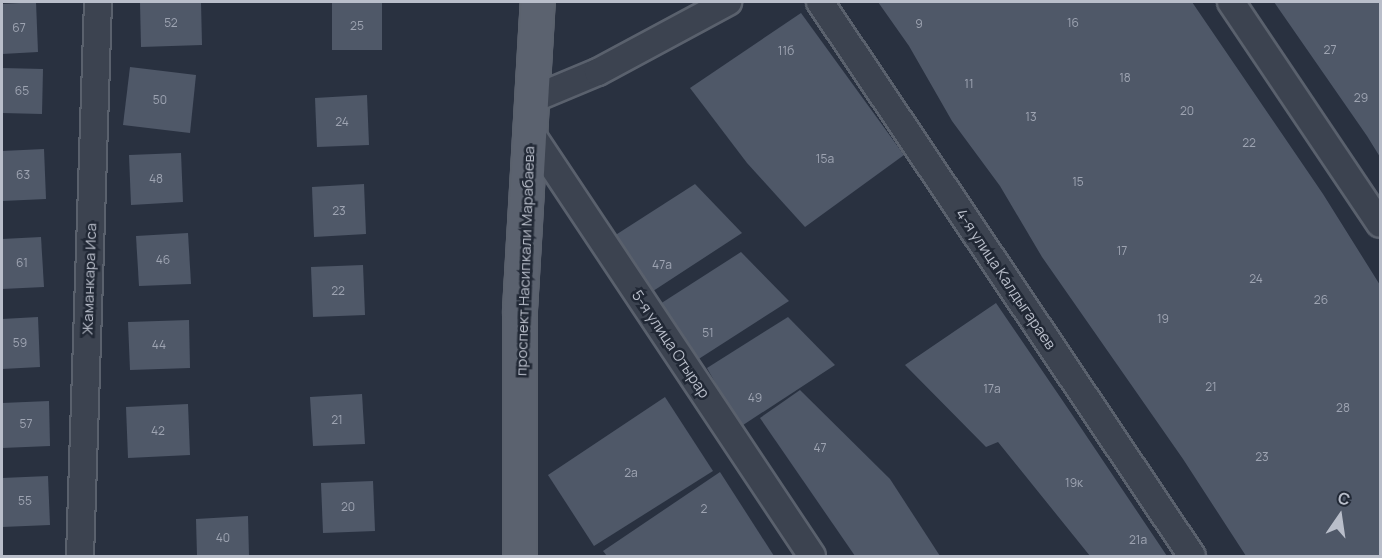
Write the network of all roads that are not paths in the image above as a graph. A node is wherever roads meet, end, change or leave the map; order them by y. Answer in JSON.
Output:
{"nodes":[{"id":1,"x":98,"y":2,"type":"edge"},
{"id":2,"x":538,"y":2,"type":"edge"},
{"id":3,"x":728,"y":2,"type":"edge"},
{"id":4,"x":820,"y":2,"type":"edge"},
{"id":5,"x":1231,"y":2,"type":"edge"},
{"id":6,"x":533,"y":99,"type":"junction"},
{"id":7,"x":530,"y":132,"type":"junction"},
{"id":8,"x":1380,"y":225,"type":"edge"},
{"id":9,"x":80,"y":556,"type":"edge"},
{"id":10,"x":520,"y":556,"type":"edge"},
{"id":11,"x":812,"y":556,"type":"edge"},
{"id":12,"x":1192,"y":556,"type":"edge"}],
"edges":[{"from":1,"to":9,"type":"street","name":"Жаманкара Иса"},
{"from":2,"to":6,"type":"main road","name":"проспект Насипкали Марабаева"},
{"from":3,"to":6,"type":"street"},
{"from":4,"to":12,"type":"street","name":"4-я улица Калдыгараев"},
{"from":5,"to":8,"type":"street"},
{"from":6,"to":7,"type":"main road","name":"проспект Насипкали Марабаева"},
{"from":7,"to":10,"type":"main road","name":"проспект Насипкали Марабаева"},
{"from":7,"to":11,"type":"street","name":"5-я улица Отырар"}]}
